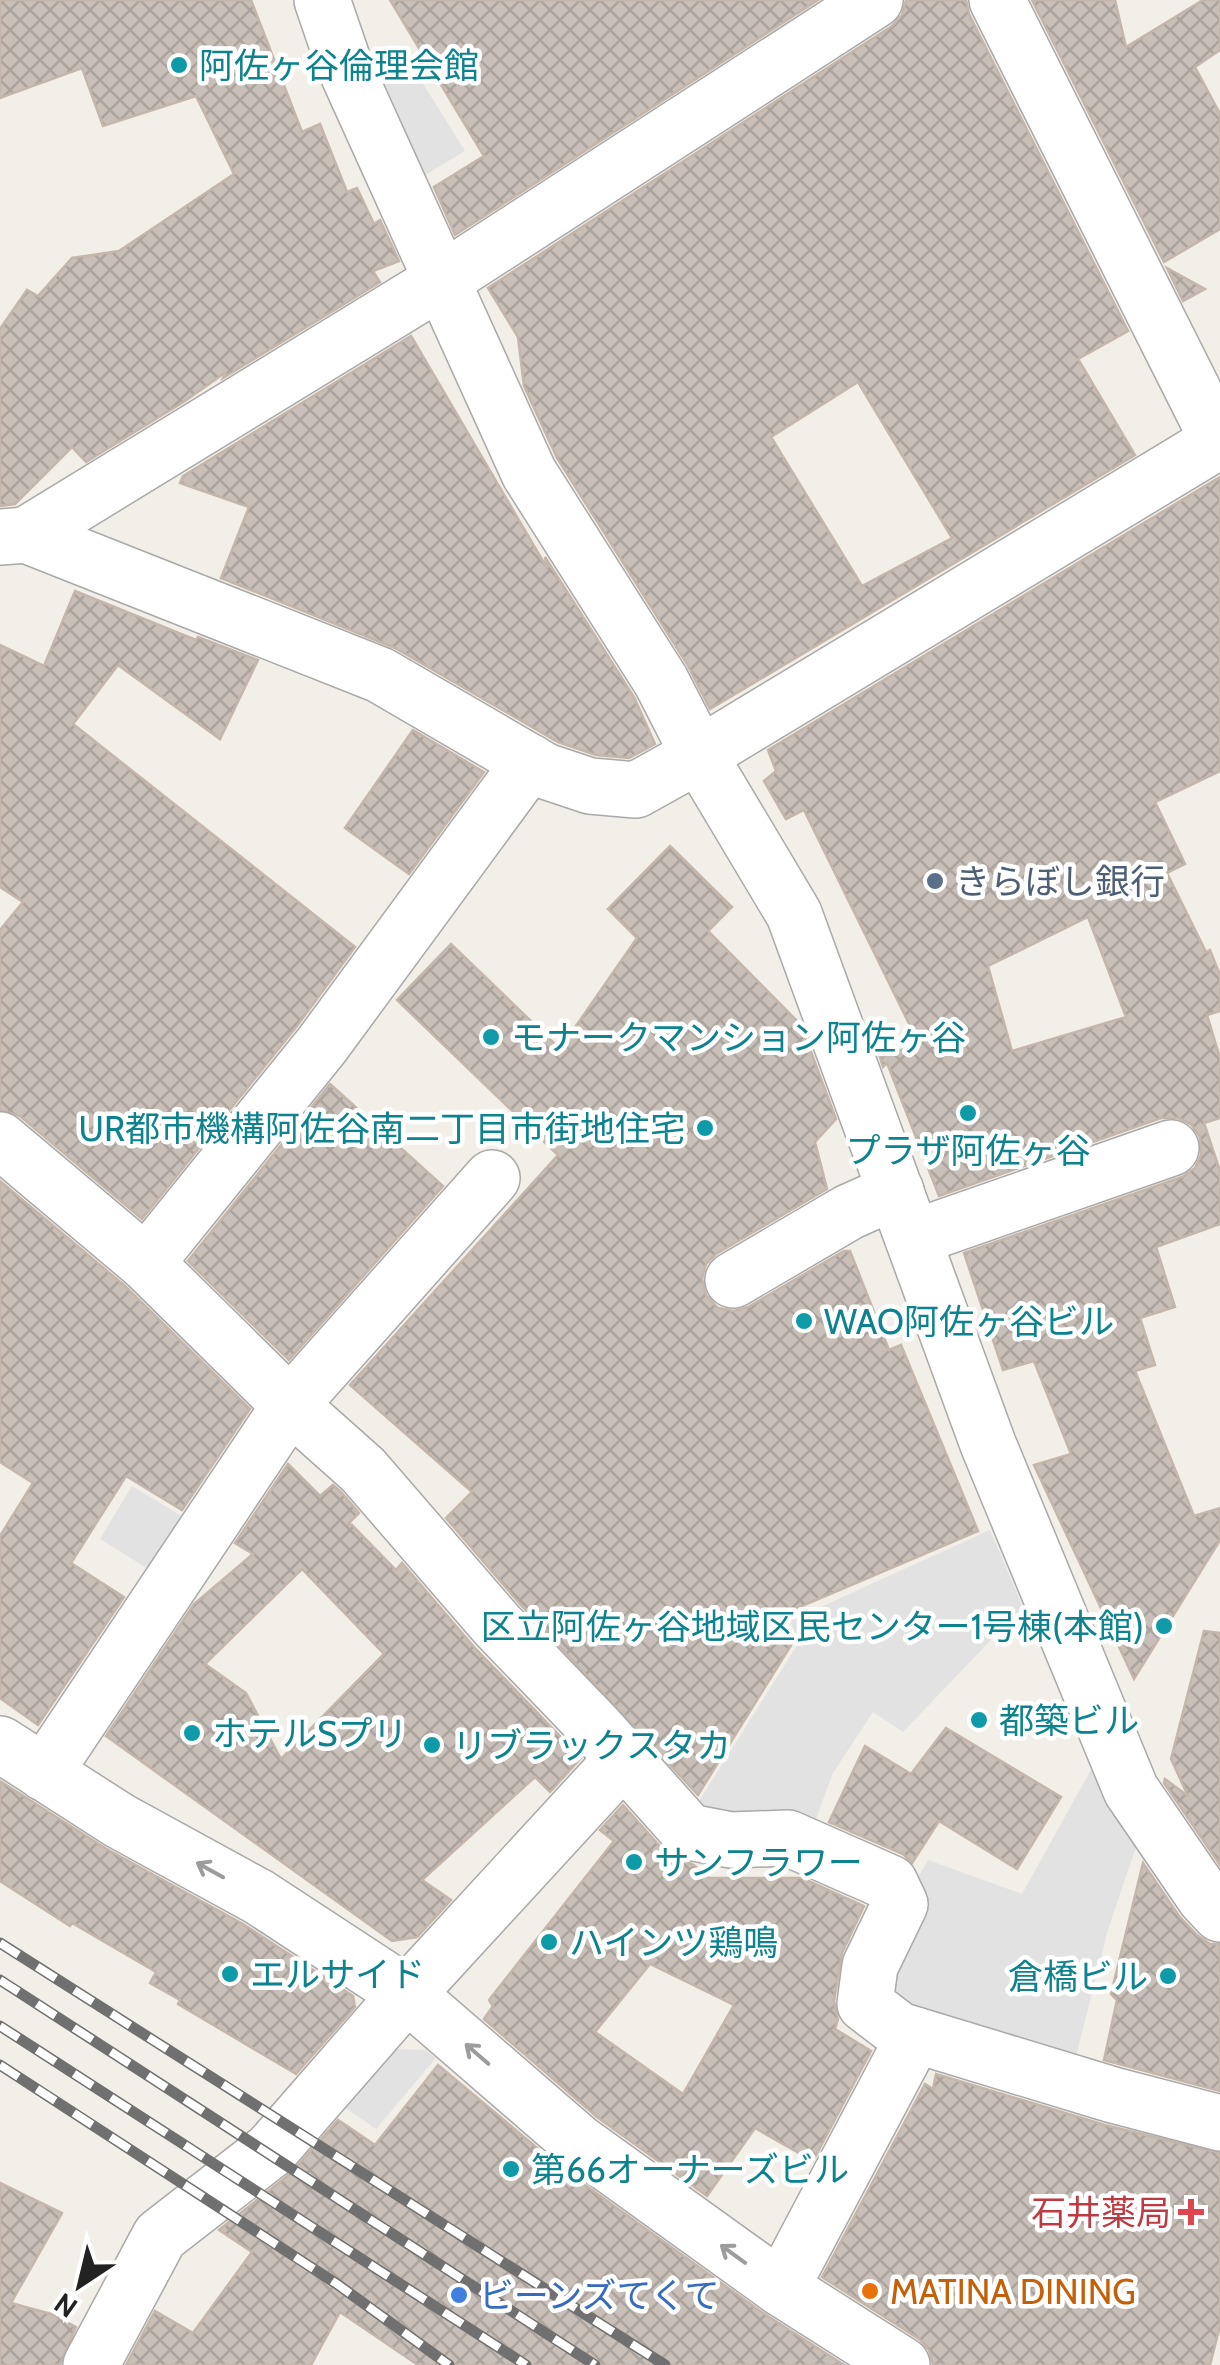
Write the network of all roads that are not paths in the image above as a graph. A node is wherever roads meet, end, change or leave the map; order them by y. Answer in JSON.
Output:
{"nodes":[{"id":1,"x":322,"y":0,"type":"edge"},
{"id":2,"x":875,"y":0,"type":"edge"},
{"id":3,"x":997,"y":0,"type":"edge"},
{"id":4,"x":441,"y":281,"type":"junction"},
{"id":5,"x":1220,"y":441,"type":"edge"},
{"id":6,"x":13,"y":536,"type":"edge"},
{"id":7,"x":699,"y":755,"type":"junction"},
{"id":8,"x":530,"y":762,"type":"junction"},
{"id":9,"x":0,"y":1140,"type":"edge"},
{"id":10,"x":1170,"y":1148,"type":"dead end"},
{"id":11,"x":492,"y":1178,"type":"dead end"},
{"id":12,"x":905,"y":1214,"type":"junction"},
{"id":13,"x":146,"y":1263,"type":"junction"},
{"id":14,"x":733,"y":1280,"type":"dead end"},
{"id":15,"x":290,"y":1406,"type":"junction"},
{"id":16,"x":22,"y":1758,"type":"edge"},
{"id":17,"x":624,"y":1758,"type":"junction"},
{"id":18,"x":1220,"y":1914,"type":"edge"},
{"id":19,"x":407,"y":1994,"type":"junction"},
{"id":20,"x":915,"y":2035,"type":"junction"},
{"id":21,"x":1220,"y":2122,"type":"edge"},
{"id":22,"x":781,"y":2288,"type":"junction"},
{"id":23,"x":91,"y":2365,"type":"edge"},
{"id":24,"x":902,"y":2365,"type":"edge"}],
"edges":[{"from":1,"to":4,"type":"street"},
{"from":2,"to":4,"type":"street"},
{"from":3,"to":5,"type":"street"},
{"from":4,"to":6,"type":"street"},
{"from":4,"to":7,"type":"street"},
{"from":5,"to":7,"type":"street"},
{"from":6,"to":8,"type":"street"},
{"from":7,"to":8,"type":"street"},
{"from":7,"to":12,"type":"street"},
{"from":8,"to":13,"type":"street"},
{"from":9,"to":13,"type":"street"},
{"from":10,"to":12,"type":"street"},
{"from":11,"to":15,"type":"street"},
{"from":12,"to":14,"type":"street"},
{"from":12,"to":18,"type":"street"},
{"from":13,"to":15,"type":"street"},
{"from":15,"to":16,"type":"street"},
{"from":15,"to":17,"type":"street"},
{"from":19,"to":16,"type":"street","one_way":true},
{"from":17,"to":19,"type":"street"},
{"from":17,"to":20,"type":"street"},
{"from":22,"to":19,"type":"street","one_way":true},
{"from":19,"to":23,"type":"street"},
{"from":20,"to":21,"type":"street"},
{"from":20,"to":22,"type":"street"},
{"from":22,"to":24,"type":"street"}]}
